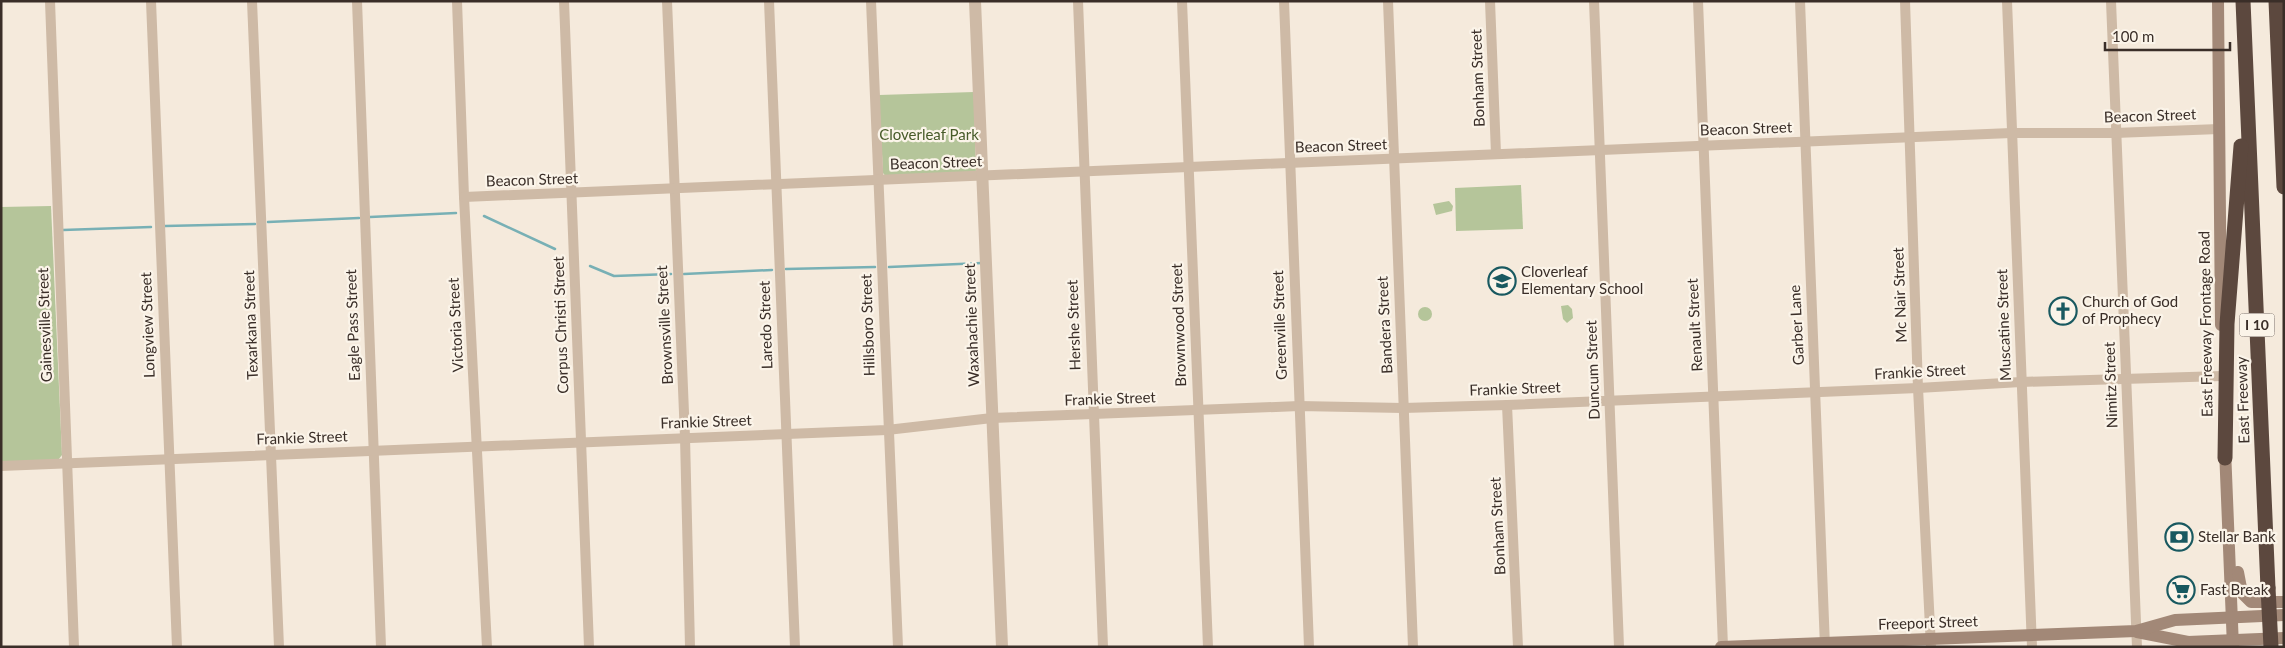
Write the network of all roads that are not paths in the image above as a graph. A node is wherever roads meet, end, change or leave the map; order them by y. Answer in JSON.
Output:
{"nodes":[{"id":1,"x":50,"y":1,"type":"edge"},
{"id":2,"x":151,"y":1,"type":"edge"},
{"id":3,"x":252,"y":1,"type":"edge"},
{"id":4,"x":357,"y":1,"type":"edge"},
{"id":5,"x":457,"y":1,"type":"edge"},
{"id":6,"x":564,"y":1,"type":"edge"},
{"id":7,"x":667,"y":1,"type":"edge"},
{"id":8,"x":769,"y":1,"type":"edge"},
{"id":9,"x":871,"y":1,"type":"edge"},
{"id":10,"x":975,"y":1,"type":"edge"},
{"id":11,"x":1078,"y":1,"type":"edge"},
{"id":12,"x":1182,"y":1,"type":"edge"},
{"id":13,"x":1284,"y":1,"type":"edge"},
{"id":14,"x":1388,"y":1,"type":"edge"},
{"id":15,"x":1490,"y":1,"type":"edge"},
{"id":16,"x":1594,"y":1,"type":"edge"},
{"id":17,"x":1698,"y":1,"type":"edge"},
{"id":18,"x":1800,"y":1,"type":"edge"},
{"id":19,"x":1905,"y":1,"type":"edge"},
{"id":20,"x":2007,"y":1,"type":"edge"},
{"id":21,"x":2111,"y":1,"type":"edge"},
{"id":22,"x":2218,"y":1,"type":"edge"},
{"id":23,"x":2243,"y":1,"type":"edge"},
{"id":24,"x":2276,"y":1,"type":"edge"},
{"id":25,"x":2246,"y":62,"type":"junction"},
{"id":26,"x":2280,"y":89,"type":"junction"},
{"id":27,"x":2284,"y":114,"type":"edge"},
{"id":28,"x":2219,"y":129,"type":"junction"},
{"id":29,"x":2011,"y":133,"type":"junction"},
{"id":30,"x":2115,"y":133,"type":"junction"},
{"id":31,"x":1910,"y":137,"type":"junction"},
{"id":32,"x":1804,"y":141,"type":"junction"},
{"id":33,"x":1702,"y":146,"type":"junction"},
{"id":34,"x":1598,"y":150,"type":"junction"},
{"id":35,"x":1496,"y":154,"type":"junction"},
{"id":36,"x":1392,"y":159,"type":"junction"},
{"id":37,"x":1289,"y":163,"type":"junction"},
{"id":38,"x":1187,"y":167,"type":"junction"},
{"id":39,"x":1083,"y":172,"type":"junction"},
{"id":40,"x":981,"y":176,"type":"junction"},
{"id":41,"x":877,"y":180,"type":"junction"},
{"id":42,"x":775,"y":184,"type":"junction"},
{"id":43,"x":2284,"y":187,"type":"edge"},
{"id":44,"x":673,"y":189,"type":"junction"},
{"id":45,"x":570,"y":194,"type":"junction"},
{"id":46,"x":464,"y":198,"type":"junction"},
{"id":47,"x":2222,"y":376,"type":"junction"},
{"id":48,"x":2125,"y":379,"type":"junction"},
{"id":49,"x":2021,"y":382,"type":"junction"},
{"id":50,"x":1918,"y":388,"type":"junction"},
{"id":51,"x":1815,"y":392,"type":"junction"},
{"id":52,"x":1713,"y":397,"type":"junction"},
{"id":53,"x":1610,"y":400,"type":"junction"},
{"id":54,"x":1507,"y":405,"type":"junction"},
{"id":55,"x":1299,"y":406,"type":"junction"},
{"id":56,"x":1403,"y":408,"type":"junction"},
{"id":57,"x":1198,"y":410,"type":"junction"},
{"id":58,"x":1093,"y":414,"type":"junction"},
{"id":59,"x":992,"y":418,"type":"junction"},
{"id":60,"x":888,"y":430,"type":"junction"},
{"id":61,"x":786,"y":434,"type":"junction"},
{"id":62,"x":685,"y":437,"type":"junction"},
{"id":63,"x":581,"y":442,"type":"junction"},
{"id":64,"x":478,"y":446,"type":"junction"},
{"id":65,"x":373,"y":450,"type":"junction"},
{"id":66,"x":271,"y":455,"type":"junction"},
{"id":67,"x":2226,"y":458,"type":"junction"},
{"id":68,"x":169,"y":460,"type":"junction"},
{"id":69,"x":66,"y":463,"type":"junction"},
{"id":70,"x":1,"y":466,"type":"edge"},
{"id":71,"x":2229,"y":529,"type":"junction"},
{"id":72,"x":2284,"y":602,"type":"edge"},
{"id":73,"x":2284,"y":615,"type":"edge"},
{"id":74,"x":2233,"y":617,"type":"junction"},
{"id":75,"x":2136,"y":631,"type":"junction"},
{"id":76,"x":2284,"y":638,"type":"edge"},
{"id":77,"x":2032,"y":641,"type":"edge"},
{"id":78,"x":1931,"y":643,"type":"edge"},
{"id":79,"x":2233,"y":644,"type":"edge"},
{"id":80,"x":1825,"y":645,"type":"edge"},
{"id":81,"x":74,"y":647,"type":"edge"},
{"id":82,"x":177,"y":647,"type":"edge"},
{"id":83,"x":279,"y":647,"type":"edge"},
{"id":84,"x":381,"y":647,"type":"edge"},
{"id":85,"x":487,"y":647,"type":"edge"},
{"id":86,"x":589,"y":647,"type":"edge"},
{"id":87,"x":690,"y":647,"type":"edge"},
{"id":88,"x":795,"y":647,"type":"edge"},
{"id":89,"x":898,"y":647,"type":"edge"},
{"id":90,"x":1002,"y":647,"type":"edge"},
{"id":91,"x":1104,"y":647,"type":"edge"},
{"id":92,"x":1208,"y":647,"type":"edge"},
{"id":93,"x":1309,"y":647,"type":"edge"},
{"id":94,"x":1413,"y":647,"type":"edge"},
{"id":95,"x":1518,"y":647,"type":"edge"},
{"id":96,"x":1619,"y":647,"type":"edge"},
{"id":97,"x":1722,"y":647,"type":"edge"},
{"id":98,"x":2137,"y":647,"type":"edge"},
{"id":99,"x":2271,"y":647,"type":"edge"}],
"edges":[{"from":1,"to":69,"type":"street","name":"Gainesville Street"},
{"from":2,"to":68,"type":"street","name":"Longview Street"},
{"from":3,"to":66,"type":"street","name":"Texarkana Street"},
{"from":4,"to":65,"type":"street","name":"Eagle Pass Street"},
{"from":5,"to":46,"type":"street","name":"Victoria Street"},
{"from":6,"to":45,"type":"street","name":"Corpus Christi Street"},
{"from":7,"to":44,"type":"street","name":"Brownsville Street"},
{"from":8,"to":42,"type":"street","name":"Laredo Street"},
{"from":9,"to":41,"type":"street","name":"Hillsboro Street"},
{"from":10,"to":40,"type":"street","name":"Waxahachie Street"},
{"from":11,"to":39,"type":"street","name":"Hershe Street"},
{"from":12,"to":38,"type":"street","name":"Brownwood Street"},
{"from":13,"to":37,"type":"street","name":"Greenville Street"},
{"from":14,"to":36,"type":"street","name":"Bandera Street"},
{"from":15,"to":35,"type":"street","name":"Bonham Street"},
{"from":16,"to":34,"type":"street","name":"Duncum Street"},
{"from":17,"to":33,"type":"street","name":"Renault Street"},
{"from":18,"to":32,"type":"street","name":"Garber Lane"},
{"from":19,"to":31,"type":"street","name":"Mc Nair Street"},
{"from":20,"to":29,"type":"street","name":"Muscatine Street"},
{"from":21,"to":30,"type":"street","name":"Nimitz Street"},
{"from":22,"to":28,"type":"main road","name":"East Freeway Frontage Road"},
{"from":23,"to":25,"type":"highway","name":"East Freeway","number":"I 10"},
{"from":24,"to":26,"type":"highway"},
{"from":25,"to":67,"type":"highway"},
{"from":25,"to":99,"type":"highway","name":"East Freeway","number":"I 10","bridge":true},
{"from":26,"to":27,"type":"highway"},
{"from":26,"to":43,"type":"highway"},
{"from":28,"to":30,"type":"street","name":"Beacon Street"},
{"from":28,"to":47,"type":"main road","name":"East Freeway Frontage Road"},
{"from":29,"to":30,"type":"street","name":"Beacon Street"},
{"from":29,"to":31,"type":"street","name":"Beacon Street"},
{"from":29,"to":49,"type":"street","name":"Muscatine Street"},
{"from":30,"to":48,"type":"street","name":"Nimitz Street"},
{"from":31,"to":32,"type":"street","name":"Beacon Street"},
{"from":31,"to":50,"type":"street","name":"Mc Nair Street"},
{"from":32,"to":33,"type":"street","name":"Beacon Street"},
{"from":32,"to":51,"type":"street","name":"Garber Lane"},
{"from":33,"to":34,"type":"street","name":"Beacon Street"},
{"from":33,"to":52,"type":"street","name":"Renault Street"},
{"from":34,"to":35,"type":"street","name":"Beacon Street"},
{"from":34,"to":53,"type":"street","name":"Duncum Street"},
{"from":35,"to":36,"type":"street","name":"Beacon Street"},
{"from":36,"to":37,"type":"street","name":"Beacon Street"},
{"from":36,"to":56,"type":"street","name":"Bandera Street"},
{"from":37,"to":38,"type":"street","name":"Beacon Street"},
{"from":37,"to":55,"type":"street","name":"Greenville Street"},
{"from":38,"to":39,"type":"street","name":"Beacon Street"},
{"from":38,"to":57,"type":"street","name":"Brownwood Street"},
{"from":39,"to":40,"type":"street","name":"Beacon Street"},
{"from":39,"to":58,"type":"street","name":"Hershe Street"},
{"from":40,"to":41,"type":"street","name":"Beacon Street"},
{"from":40,"to":59,"type":"street","name":"Waxahachie Street"},
{"from":41,"to":42,"type":"street","name":"Beacon Street"},
{"from":41,"to":60,"type":"street","name":"Hillsboro Street"},
{"from":42,"to":44,"type":"street","name":"Beacon Street"},
{"from":42,"to":61,"type":"street","name":"Laredo Street"},
{"from":44,"to":45,"type":"street","name":"Beacon Street"},
{"from":44,"to":62,"type":"street","name":"Brownsville Street"},
{"from":45,"to":46,"type":"street","name":"Beacon Street"},
{"from":45,"to":63,"type":"street","name":"Corpus Christi Street"},
{"from":46,"to":64,"type":"street","name":"Victoria Street"},
{"from":47,"to":48,"type":"street","name":"Frankie Street"},
{"from":47,"to":67,"type":"main road","name":"East Freeway Frontage Road"},
{"from":48,"to":49,"type":"street","name":"Frankie Street"},
{"from":48,"to":75,"type":"street","name":"Nimitz Street"},
{"from":49,"to":50,"type":"street","name":"Frankie Street"},
{"from":49,"to":77,"type":"street","name":"Muscatine Street"},
{"from":50,"to":51,"type":"street","name":"Frankie Street"},
{"from":50,"to":78,"type":"street","name":"Mc Nair Street"},
{"from":51,"to":52,"type":"street","name":"Frankie Street"},
{"from":51,"to":80,"type":"street","name":"Garber Lane"},
{"from":52,"to":53,"type":"street","name":"Frankie Street"},
{"from":52,"to":97,"type":"street","name":"Renault Street"},
{"from":53,"to":54,"type":"street","name":"Frankie Street"},
{"from":53,"to":96,"type":"street","name":"Duncum Street"},
{"from":54,"to":56,"type":"street","name":"Frankie Street"},
{"from":54,"to":95,"type":"street","name":"Bonham Street"},
{"from":55,"to":56,"type":"street","name":"Frankie Street"},
{"from":55,"to":57,"type":"street","name":"Frankie Street"},
{"from":55,"to":93,"type":"street","name":"Greenville Street"},
{"from":56,"to":94,"type":"street","name":"Bandera Street"},
{"from":57,"to":58,"type":"street","name":"Frankie Street"},
{"from":57,"to":92,"type":"street","name":"Brownwood Street"},
{"from":58,"to":59,"type":"street","name":"Frankie Street"},
{"from":58,"to":91,"type":"street","name":"Hershe Street"},
{"from":59,"to":60,"type":"street","name":"Frankie Street"},
{"from":59,"to":90,"type":"street","name":"Waxahachie Street"},
{"from":60,"to":61,"type":"street","name":"Frankie Street"},
{"from":60,"to":89,"type":"street","name":"Hillsboro Street"},
{"from":61,"to":62,"type":"street","name":"Frankie Street"},
{"from":61,"to":88,"type":"street","name":"Laredo Street"},
{"from":62,"to":63,"type":"street","name":"Frankie Street"},
{"from":62,"to":87,"type":"street","name":"Brownsville Street"},
{"from":63,"to":64,"type":"street","name":"Frankie Street"},
{"from":63,"to":86,"type":"street","name":"Corpus Christi Street"},
{"from":64,"to":65,"type":"street","name":"Frankie Street"},
{"from":64,"to":85,"type":"street","name":"Victoria Street"},
{"from":65,"to":66,"type":"street","name":"Frankie Street"},
{"from":65,"to":84,"type":"street","name":"Eagle Pass Street"},
{"from":66,"to":68,"type":"street","name":"Frankie Street"},
{"from":66,"to":83,"type":"street","name":"Texarkana Street"},
{"from":67,"to":71,"type":"main road","name":"East Freeway Frontage Road"},
{"from":68,"to":69,"type":"street","name":"Frankie Street"},
{"from":68,"to":82,"type":"street","name":"Longview Street"},
{"from":69,"to":70,"type":"street","name":"Frankie Street"},
{"from":69,"to":81,"type":"street","name":"Gainesville Street"},
{"from":71,"to":72,"type":"main road"},
{"from":71,"to":74,"type":"main road","name":"East Freeway Frontage Road"},
{"from":73,"to":74,"type":"main road","name":"Freeport Street"},
{"from":74,"to":75,"type":"main road","name":"Freeport Street"},
{"from":74,"to":79,"type":"main road","name":"East Freeway Frontage Road"},
{"from":75,"to":77,"type":"main road","name":"Freeport Street"},
{"from":75,"to":79,"type":"main road","name":"Freeport Street"},
{"from":75,"to":98,"type":"street","name":"Nimitz Street"},
{"from":76,"to":79,"type":"main road","name":"Freeport Street"},
{"from":77,"to":78,"type":"main road","name":"Freeport Street"},
{"from":78,"to":80,"type":"main road","name":"Freeport Street"},
{"from":80,"to":97,"type":"main road","name":"Freeport Street"}]}
